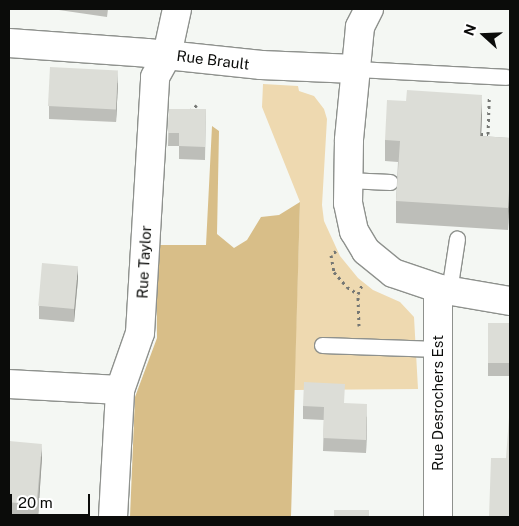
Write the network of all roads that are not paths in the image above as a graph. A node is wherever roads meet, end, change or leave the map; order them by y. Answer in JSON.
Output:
{"nodes":[{"id":1,"x":177,"y":9,"type":"edge"},
{"id":2,"x":368,"y":9,"type":"edge"},
{"id":3,"x":9,"y":44,"type":"edge"},
{"id":4,"x":168,"y":54,"type":"junction"},
{"id":5,"x":355,"y":69,"type":"junction"},
{"id":6,"x":506,"y":77,"type":"dead end"},
{"id":7,"x":347,"y":180,"type":"junction"},
{"id":8,"x":390,"y":182,"type":"dead end"},
{"id":9,"x":457,"y":239,"type":"dead end"},
{"id":10,"x":445,"y":290,"type":"junction"},
{"id":11,"x":510,"y":301,"type":"edge"},
{"id":12,"x":322,"y":345,"type":"dead end"},
{"id":13,"x":438,"y":348,"type":"junction"},
{"id":14,"x":9,"y":384,"type":"edge"},
{"id":15,"x":120,"y":390,"type":"junction"},
{"id":16,"x":113,"y":517,"type":"edge"},
{"id":17,"x":438,"y":517,"type":"edge"}],
"edges":[{"from":1,"to":4,"type":"street","name":"Rue Taylor"},
{"from":2,"to":5,"type":"street"},
{"from":3,"to":4,"type":"street","name":"Rue Brault"},
{"from":4,"to":5,"type":"street","name":"Rue Brault"},
{"from":4,"to":15,"type":"street","name":"Rue Taylor"},
{"from":5,"to":6,"type":"lane"},
{"from":5,"to":7,"type":"street"},
{"from":7,"to":8,"type":"lane"},
{"from":7,"to":10,"type":"street"},
{"from":9,"to":10,"type":"lane"},
{"from":10,"to":11,"type":"street"},
{"from":10,"to":13,"type":"street","name":"Rue Desrochers Est"},
{"from":12,"to":13,"type":"lane"},
{"from":13,"to":17,"type":"street","name":"Rue Desrochers Est"},
{"from":14,"to":15,"type":"street"},
{"from":15,"to":16,"type":"street","name":"Rue Taylor"}]}
